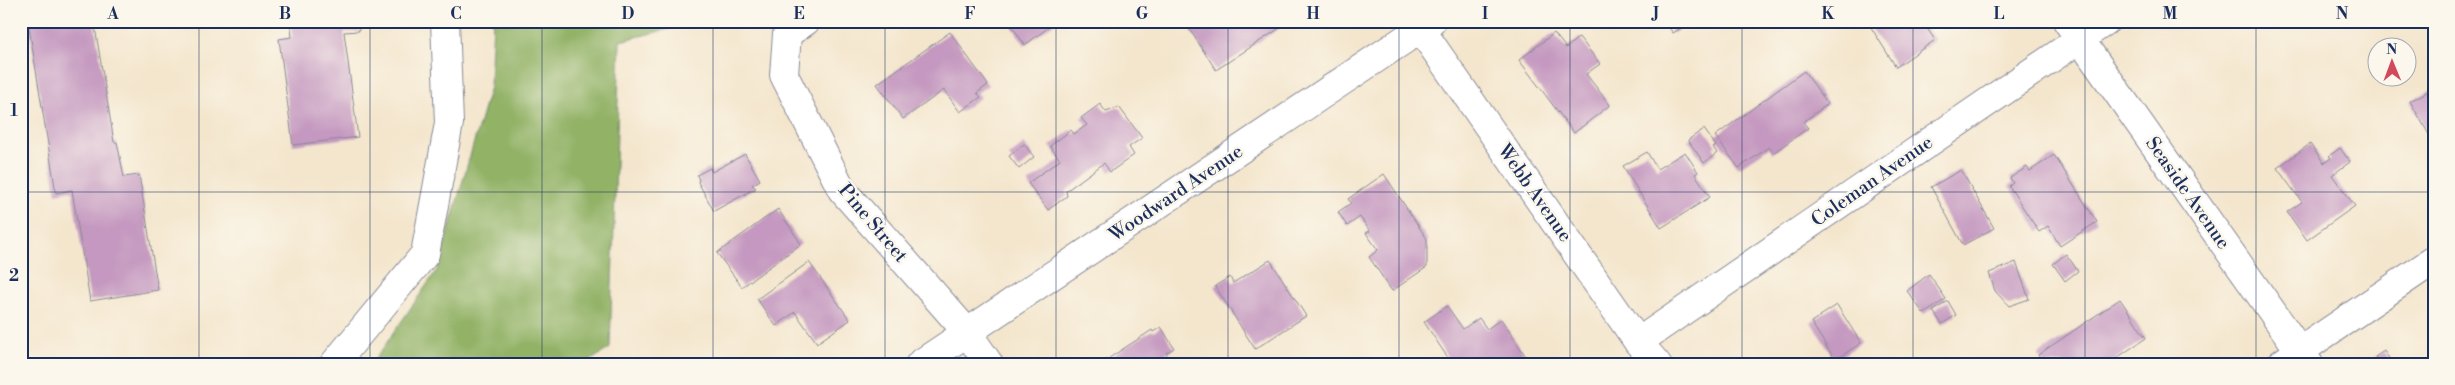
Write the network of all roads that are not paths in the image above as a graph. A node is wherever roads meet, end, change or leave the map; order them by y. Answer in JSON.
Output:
{"nodes":[{"id":1,"x":444,"y":21,"type":"edge"},
{"id":2,"x":2106,"y":21,"type":"edge"},
{"id":3,"x":1423,"y":24,"type":"edge"},
{"id":4,"x":793,"y":26,"type":"edge"},
{"id":5,"x":2073,"y":30,"type":"edge"},
{"id":6,"x":2434,"y":260,"type":"edge"},
{"id":7,"x":967,"y":332,"type":"junction"},
{"id":8,"x":1638,"y":342,"type":"junction"},
{"id":9,"x":2296,"y":359,"type":"edge"},
{"id":10,"x":334,"y":364,"type":"edge"},
{"id":11,"x":920,"y":364,"type":"edge"},
{"id":12,"x":989,"y":364,"type":"edge"},
{"id":13,"x":1657,"y":364,"type":"edge"}],
"edges":[{"from":1,"to":10,"type":"street"},
{"from":2,"to":5,"type":"street","name":"Coleman Avenue"},
{"from":3,"to":7,"type":"street","name":"Woodward Avenue"},
{"from":3,"to":8,"type":"street","name":"Webb Avenue"},
{"from":4,"to":7,"type":"street","name":"Pine Street"},
{"from":5,"to":8,"type":"street","name":"Coleman Avenue"},
{"from":5,"to":9,"type":"street","name":"Seaside Avenue"},
{"from":6,"to":9,"type":"street"},
{"from":7,"to":11,"type":"street","name":"Woodward Avenue"},
{"from":7,"to":12,"type":"street","name":"Pine Street"},
{"from":8,"to":13,"type":"street","name":"Webb Avenue"}]}
